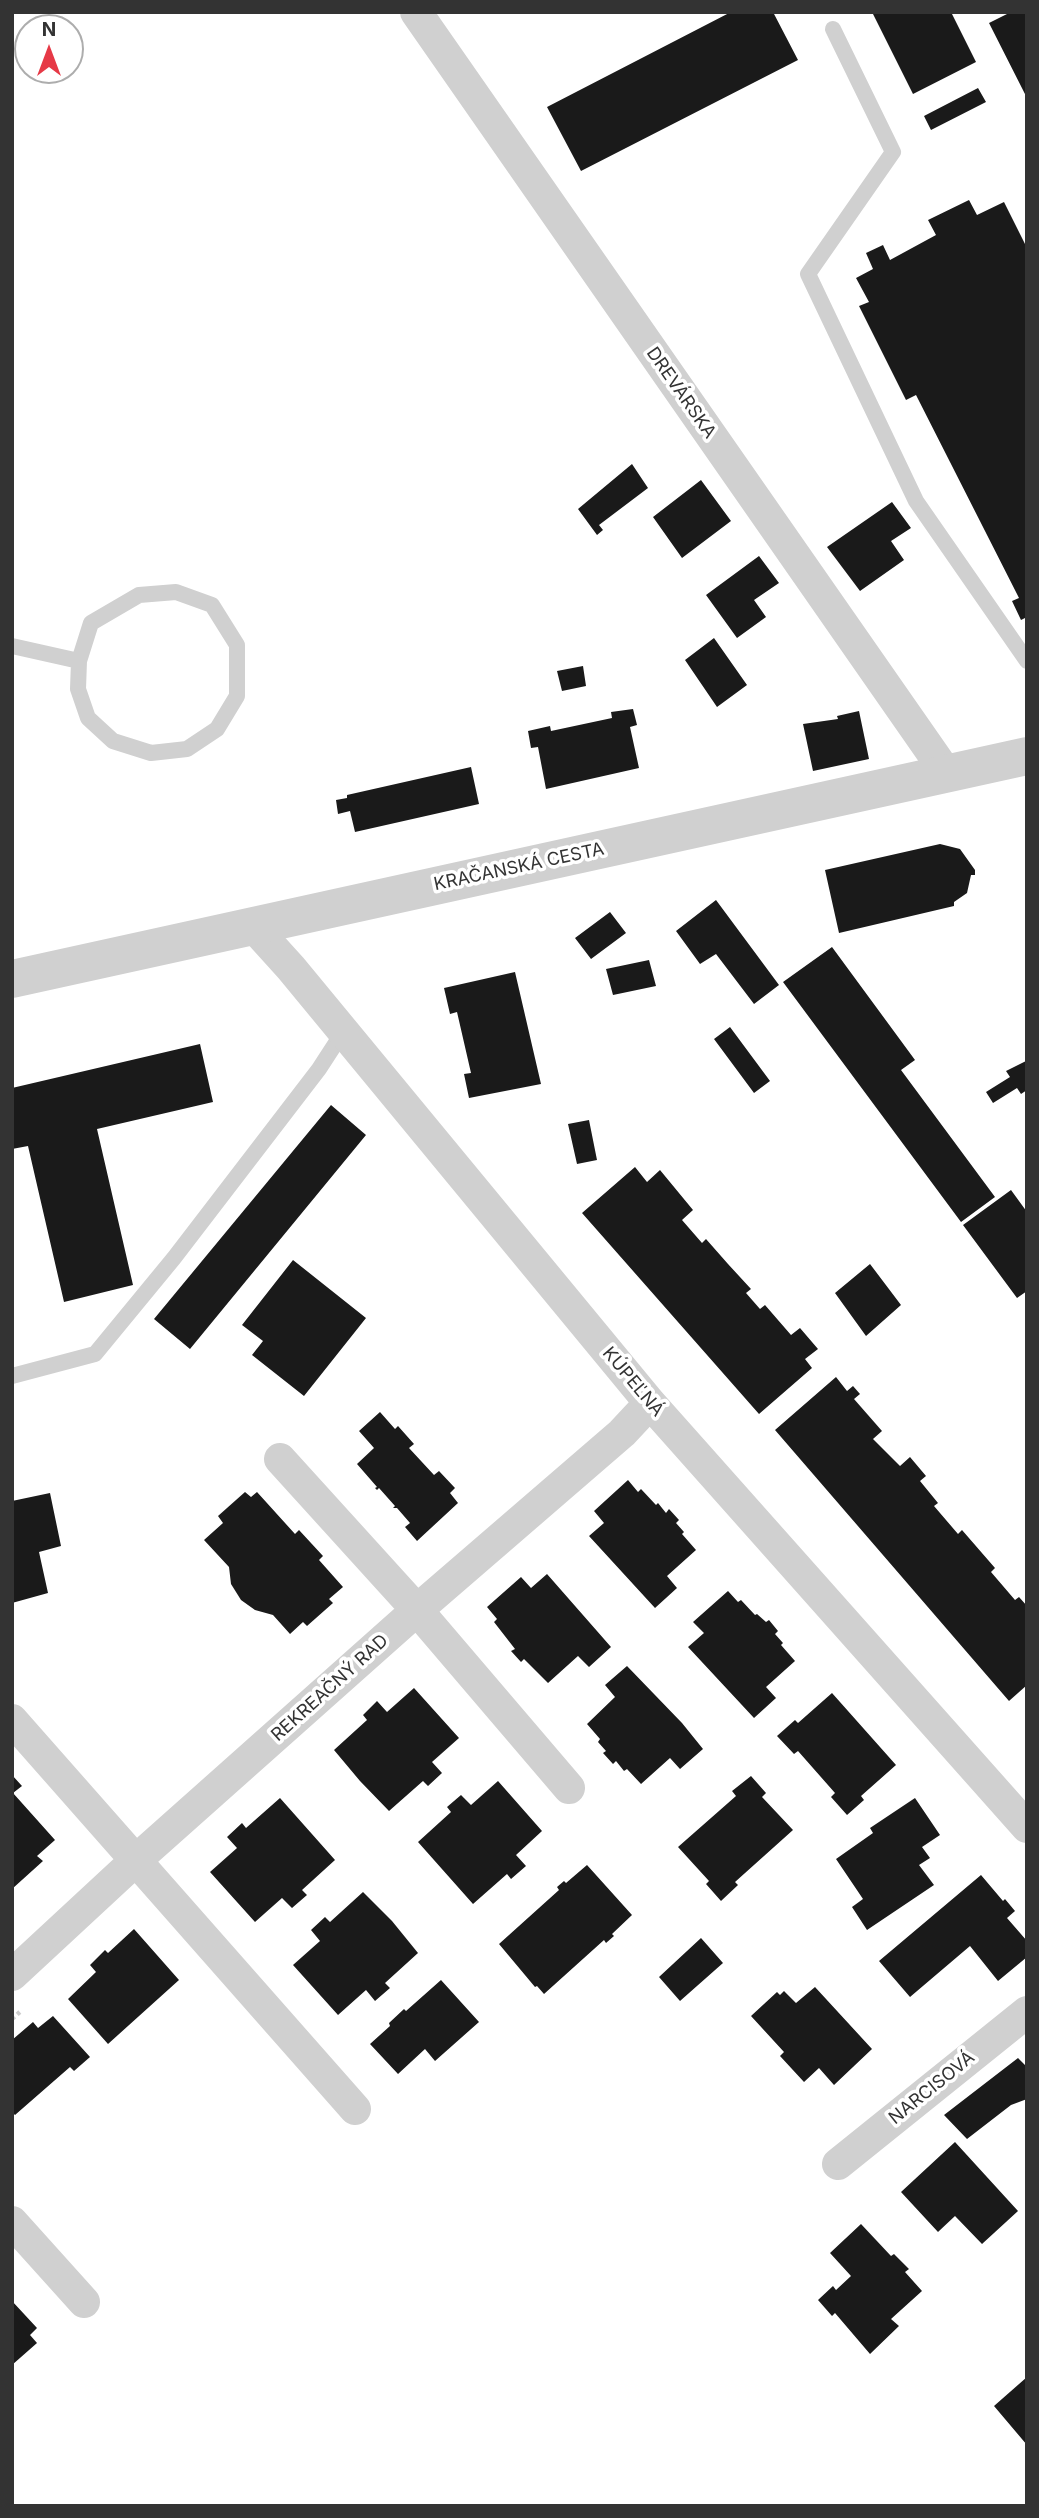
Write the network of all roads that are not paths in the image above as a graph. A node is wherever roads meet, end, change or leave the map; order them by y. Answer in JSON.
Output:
{"nodes":[{"id":1,"x":416,"y":12,"type":"edge"},
{"id":2,"x":833,"y":29,"type":"dead end"},
{"id":3,"x":12,"y":646,"type":"edge"},
{"id":4,"x":79,"y":661,"type":"junction"},
{"id":5,"x":1027,"y":661,"type":"edge"},
{"id":6,"x":1027,"y":756,"type":"edge"},
{"id":7,"x":947,"y":774,"type":"junction"},
{"id":8,"x":253,"y":926,"type":"junction"},
{"id":9,"x":12,"y":979,"type":"edge"},
{"id":10,"x":343,"y":1032,"type":"junction"},
{"id":11,"x":12,"y":1376,"type":"edge"},
{"id":12,"x":650,"y":1403,"type":"junction"},
{"id":13,"x":280,"y":1459,"type":"dead end"},
{"id":14,"x":417,"y":1610,"type":"junction"},
{"id":15,"x":12,"y":1720,"type":"edge"},
{"id":16,"x":569,"y":1788,"type":"dead end"},
{"id":17,"x":1027,"y":1827,"type":"edge"},
{"id":18,"x":135,"y":1861,"type":"junction"},
{"id":19,"x":12,"y":1975,"type":"edge"},
{"id":20,"x":1027,"y":2012,"type":"edge"},
{"id":21,"x":355,"y":2109,"type":"dead end"},
{"id":22,"x":838,"y":2164,"type":"dead end"},
{"id":23,"x":12,"y":2222,"type":"edge"},
{"id":24,"x":84,"y":2302,"type":"dead end"}],
"edges":[{"from":1,"to":7,"type":"street","name":"DREVÁRSKA"},
{"from":2,"to":5,"type":"lane"},
{"from":3,"to":4,"type":"lane"},
{"from":4,"to":4,"type":"lane"},
{"from":6,"to":7,"type":"street","name":"KRAČANSKÁ CESTA"},
{"from":7,"to":8,"type":"street","name":"KRAČANSKÁ CESTA"},
{"from":8,"to":9,"type":"street","name":"KRAČANSKÁ CESTA"},
{"from":8,"to":10,"type":"street","name":"KÚPEĽNÁ"},
{"from":10,"to":11,"type":"lane"},
{"from":10,"to":12,"type":"street","name":"KÚPEĽNÁ"},
{"from":12,"to":14,"type":"street","name":"REKREAČNÝ RAD"},
{"from":12,"to":17,"type":"street","name":"KÚPEĽNÁ"},
{"from":13,"to":14,"type":"street"},
{"from":14,"to":16,"type":"street"},
{"from":14,"to":18,"type":"street","name":"REKREAČNÝ RAD"},
{"from":15,"to":18,"type":"street"},
{"from":18,"to":19,"type":"street","name":"REKREAČNÝ RAD"},
{"from":18,"to":21,"type":"street"},
{"from":20,"to":22,"type":"street","name":"NARCISOVÁ"},
{"from":23,"to":24,"type":"street"}]}
